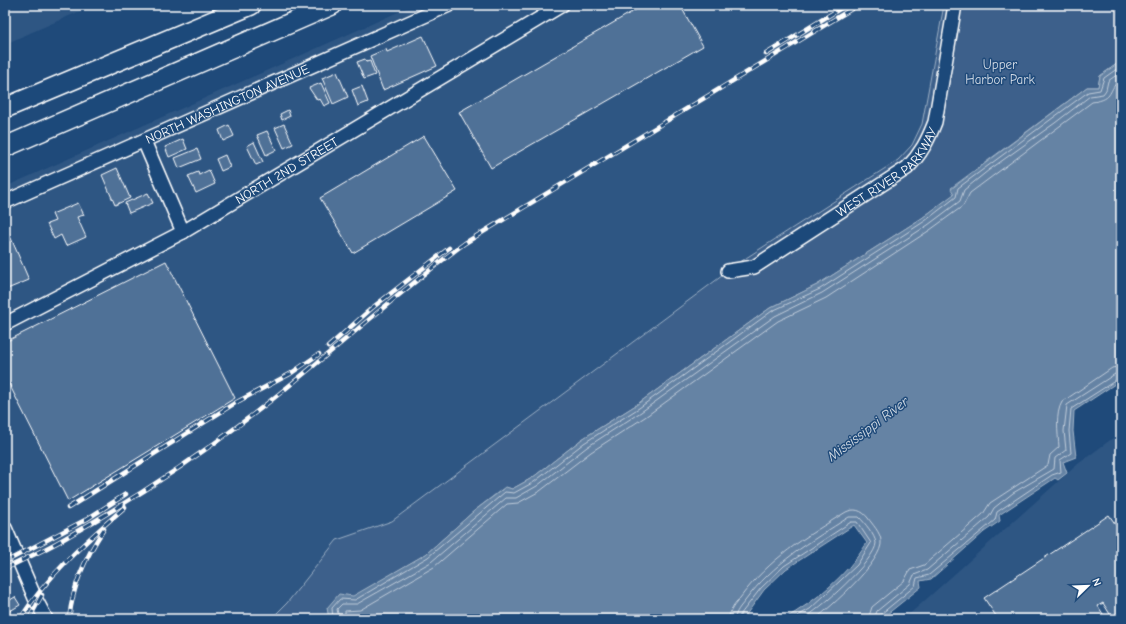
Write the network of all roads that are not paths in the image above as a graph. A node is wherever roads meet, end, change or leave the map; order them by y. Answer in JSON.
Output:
{"nodes":[{"id":1,"x":251,"y":5,"type":"edge"},
{"id":2,"x":332,"y":5,"type":"edge"},
{"id":3,"x":449,"y":5,"type":"edge"},
{"id":4,"x":562,"y":5,"type":"edge"},
{"id":5,"x":955,"y":5,"type":"edge"},
{"id":6,"x":5,"y":108,"type":"edge"},
{"id":7,"x":144,"y":141,"type":"junction"},
{"id":8,"x":5,"y":147,"type":"edge"},
{"id":9,"x":5,"y":202,"type":"edge"},
{"id":10,"x":183,"y":232,"type":"junction"},
{"id":11,"x":728,"y":271,"type":"dead end"},
{"id":12,"x":5,"y":324,"type":"edge"},
{"id":13,"x":5,"y":528,"type":"edge"},
{"id":14,"x":46,"y":619,"type":"edge"}],
"edges":[{"from":1,"to":6,"type":"highway"},
{"from":2,"to":8,"type":"highway"},
{"from":3,"to":7,"type":"street","name":"NORTH WASHINGTON AVENUE"},
{"from":4,"to":10,"type":"street","name":"NORTH 2ND STREET"},
{"from":5,"to":11,"type":"street","name":"WEST RIVER PARKWAY"},
{"from":7,"to":9,"type":"street","name":"NORTH WASHINGTON AVENUE"},
{"from":7,"to":10,"type":"street"},
{"from":10,"to":12,"type":"street","name":"NORTH 2ND STREET"},
{"from":13,"to":14,"type":"street"}]}
